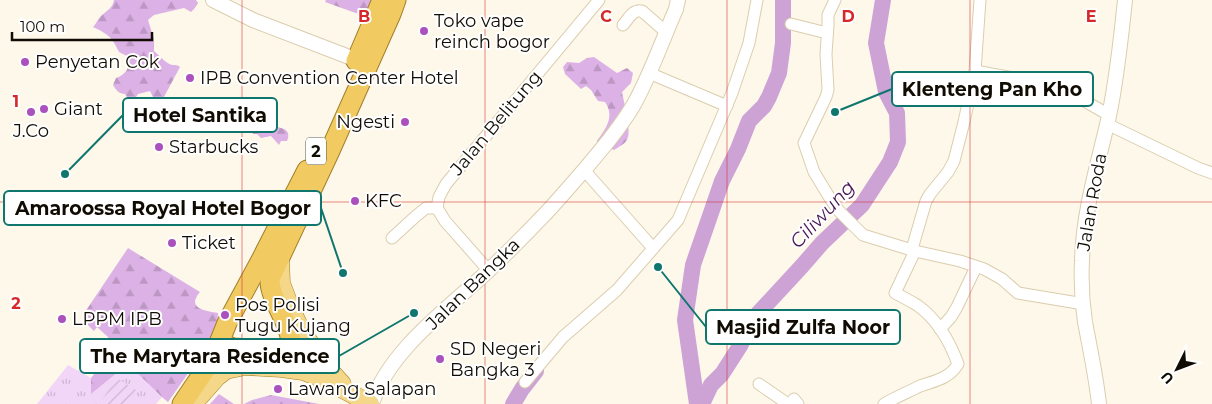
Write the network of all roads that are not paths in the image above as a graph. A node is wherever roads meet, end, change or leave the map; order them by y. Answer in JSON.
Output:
{"nodes":[{"id":1,"x":212,"y":0,"type":"edge"},
{"id":2,"x":382,"y":0,"type":"edge"},
{"id":3,"x":396,"y":0,"type":"edge"},
{"id":4,"x":599,"y":0,"type":"edge"},
{"id":5,"x":678,"y":0,"type":"edge"},
{"id":6,"x":758,"y":0,"type":"edge"},
{"id":7,"x":835,"y":0,"type":"edge"},
{"id":8,"x":980,"y":0,"type":"edge"},
{"id":9,"x":1125,"y":0,"type":"edge"},
{"id":10,"x":791,"y":24,"type":"dead end"},
{"id":11,"x":623,"y":25,"type":"dead end"},
{"id":12,"x":666,"y":32,"type":"junction"},
{"id":13,"x":827,"y":33,"type":"junction"},
{"id":14,"x":357,"y":60,"type":"junction"},
{"id":15,"x":975,"y":71,"type":"junction"},
{"id":16,"x":649,"y":72,"type":"junction"},
{"id":17,"x":727,"y":106,"type":"junction"},
{"id":18,"x":1108,"y":119,"type":"junction"},
{"id":19,"x":584,"y":170,"type":"junction"},
{"id":20,"x":1212,"y":173,"type":"edge"},
{"id":21,"x":437,"y":208,"type":"junction"},
{"id":22,"x":392,"y":238,"type":"dead end"},
{"id":23,"x":653,"y":248,"type":"junction"},
{"id":24,"x":914,"y":250,"type":"junction"},
{"id":25,"x":280,"y":258,"type":"junction"},
{"id":26,"x":976,"y":267,"type":"junction"},
{"id":27,"x":489,"y":270,"type":"junction"},
{"id":28,"x":1084,"y":304,"type":"junction"},
{"id":29,"x":940,"y":329,"type":"junction"},
{"id":30,"x":226,"y":345,"type":"junction"},
{"id":31,"x":525,"y":382,"type":"dead end"},
{"id":32,"x":759,"y":384,"type":"dead end"},
{"id":33,"x":182,"y":404,"type":"edge"},
{"id":34,"x":193,"y":404,"type":"edge"},
{"id":35,"x":371,"y":404,"type":"edge"},
{"id":36,"x":789,"y":404,"type":"edge"},
{"id":37,"x":798,"y":404,"type":"edge"},
{"id":38,"x":884,"y":404,"type":"edge"},
{"id":39,"x":1099,"y":404,"type":"edge"}],
"edges":[{"from":1,"to":14,"type":"street"},
{"from":2,"to":14,"type":"highway","number":"2"},
{"from":3,"to":25,"type":"highway","number":"2"},
{"from":4,"to":21,"type":"street","name":"Jalan Belitung"},
{"from":5,"to":12,"type":"street","name":"Jalan Bangka"},
{"from":6,"to":17,"type":"street"},
{"from":7,"to":13,"type":"street"},
{"from":8,"to":15,"type":"street"},
{"from":9,"to":18,"type":"street","name":"Jalan Roda"},
{"from":10,"to":13,"type":"street"},
{"from":11,"to":12,"type":"street"},
{"from":12,"to":16,"type":"street","name":"Jalan Bangka"},
{"from":13,"to":24,"type":"street"},
{"from":14,"to":30,"type":"highway","number":"2"},
{"from":15,"to":18,"type":"street"},
{"from":15,"to":24,"type":"street"},
{"from":16,"to":17,"type":"street"},
{"from":16,"to":19,"type":"street","name":"Jalan Bangka"},
{"from":17,"to":23,"type":"street"},
{"from":18,"to":20,"type":"street"},
{"from":18,"to":28,"type":"street","name":"Jalan Roda"},
{"from":19,"to":23,"type":"street"},
{"from":19,"to":27,"type":"street","name":"Jalan Bangka"},
{"from":21,"to":22,"type":"street"},
{"from":21,"to":27,"type":"street"},
{"from":23,"to":31,"type":"street"},
{"from":24,"to":26,"type":"street"},
{"from":24,"to":29,"type":"street"},
{"from":25,"to":30,"type":"highway","number":"2"},
{"from":25,"to":35,"type":"main road","number":"2"},
{"from":26,"to":28,"type":"street"},
{"from":26,"to":29,"type":"street"},
{"from":27,"to":35,"type":"street","name":"Jalan Bangka"},
{"from":28,"to":39,"type":"street","name":"Jalan Roda"},
{"from":29,"to":38,"type":"street"},
{"from":30,"to":33,"type":"highway","number":"2"},
{"from":30,"to":34,"type":"highway"},
{"from":32,"to":36,"type":"street"},
{"from":34,"to":35,"type":"main road"},
{"from":36,"to":37,"type":"street"}]}
